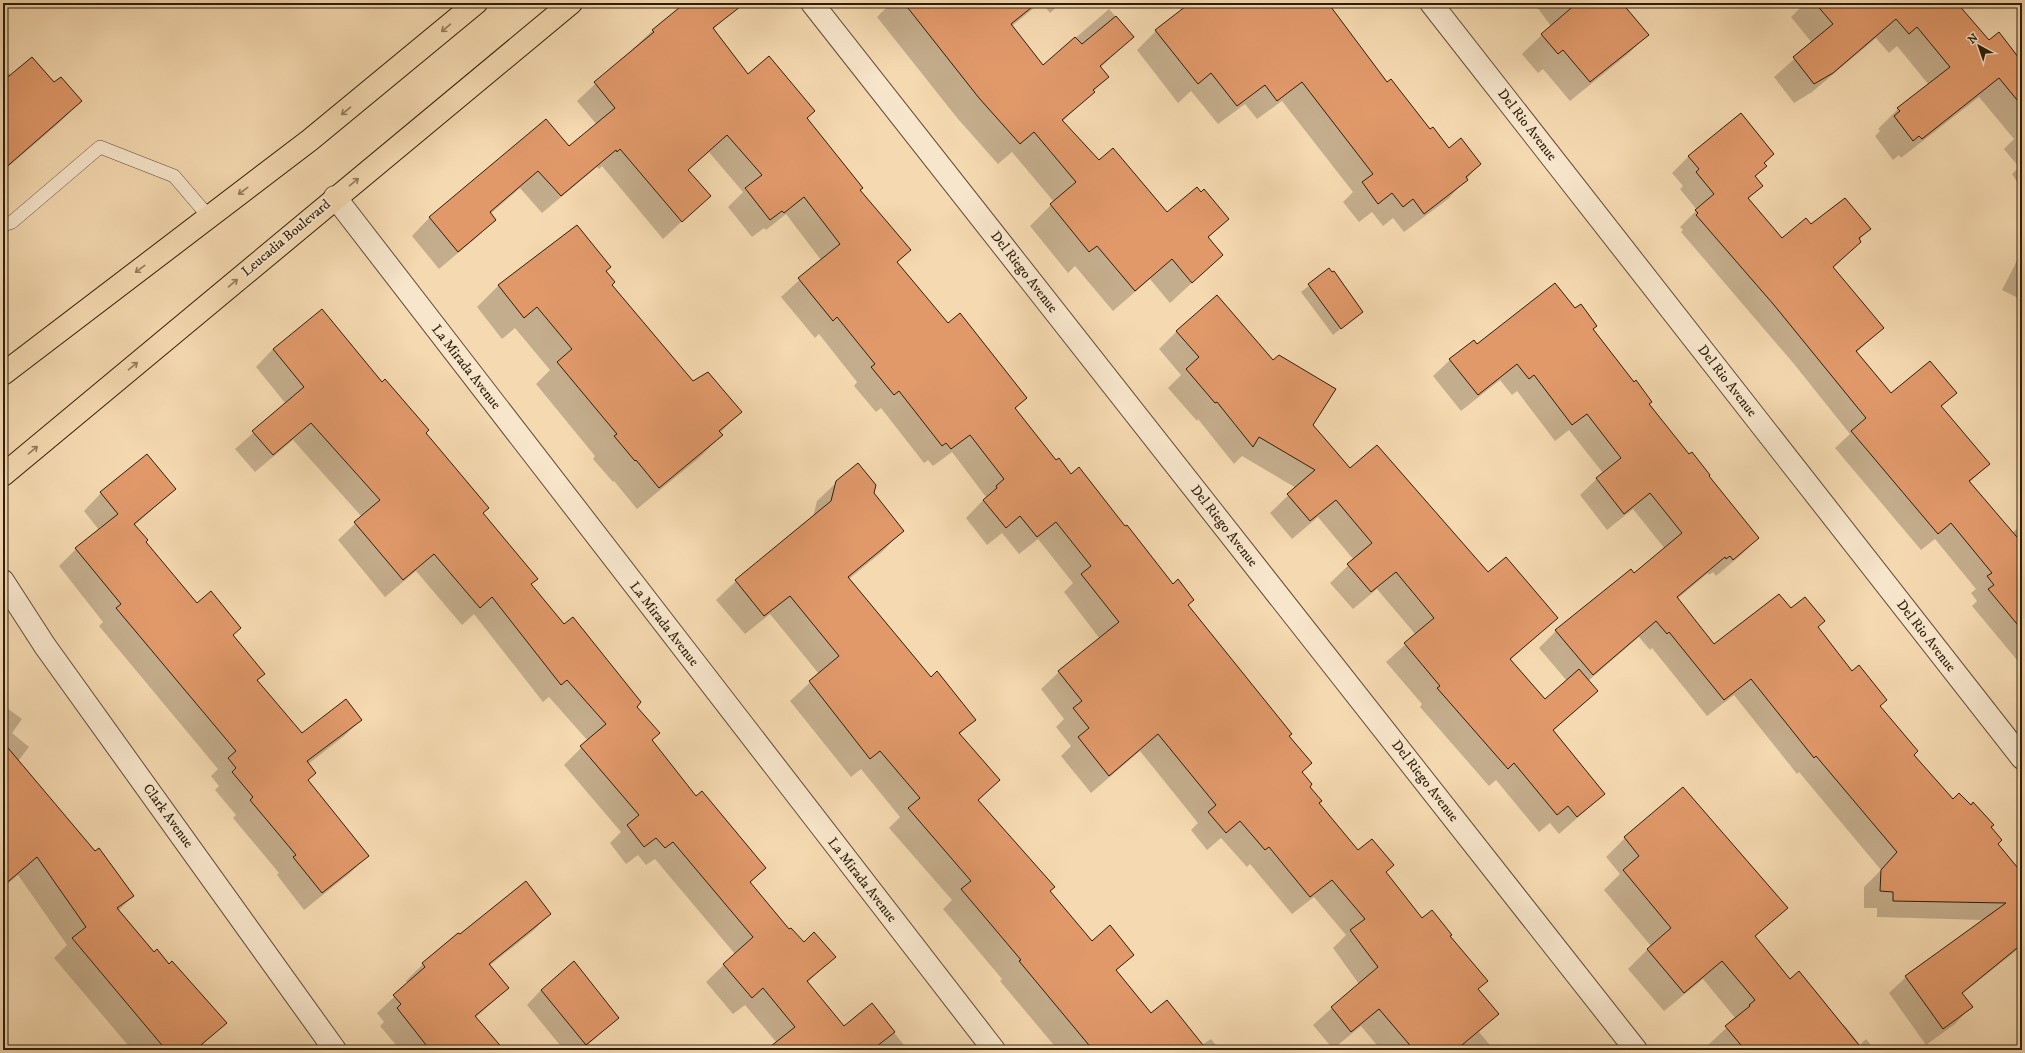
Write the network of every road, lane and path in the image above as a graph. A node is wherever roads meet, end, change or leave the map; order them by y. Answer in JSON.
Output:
{"nodes":[{"id":1,"x":476,"y":3,"type":"edge"},
{"id":2,"x":571,"y":3,"type":"edge"},
{"id":3,"x":812,"y":3,"type":"edge"},
{"id":4,"x":1431,"y":3,"type":"edge"},
{"id":5,"x":336,"y":197,"type":"junction"},
{"id":6,"x":209,"y":217,"type":"junction"},
{"id":7,"x":3,"y":225,"type":"edge"},
{"id":8,"x":3,"y":374,"type":"edge"},
{"id":9,"x":3,"y":475,"type":"edge"},
{"id":10,"x":3,"y":581,"type":"edge"},
{"id":11,"x":2022,"y":758,"type":"edge"},
{"id":12,"x":336,"y":1050,"type":"edge"},
{"id":13,"x":994,"y":1050,"type":"edge"},
{"id":14,"x":1636,"y":1050,"type":"edge"}],
"edges":[{"from":1,"to":6,"type":"main road","one_way":true},
{"from":5,"to":2,"type":"main road","name":"Leucadia Boulevard","one_way":true},
{"from":3,"to":14,"type":"street","name":"Del Riego Avenue"},
{"from":4,"to":11,"type":"street","name":"Del Rio Avenue"},
{"from":9,"to":5,"type":"main road","name":"Leucadia Boulevard","one_way":true},
{"from":5,"to":13,"type":"street","name":"La Mirada Avenue"},
{"from":6,"to":7,"type":"lane"},
{"from":6,"to":8,"type":"main road","one_way":true},
{"from":10,"to":12,"type":"street","name":"Clark Avenue"}]}
